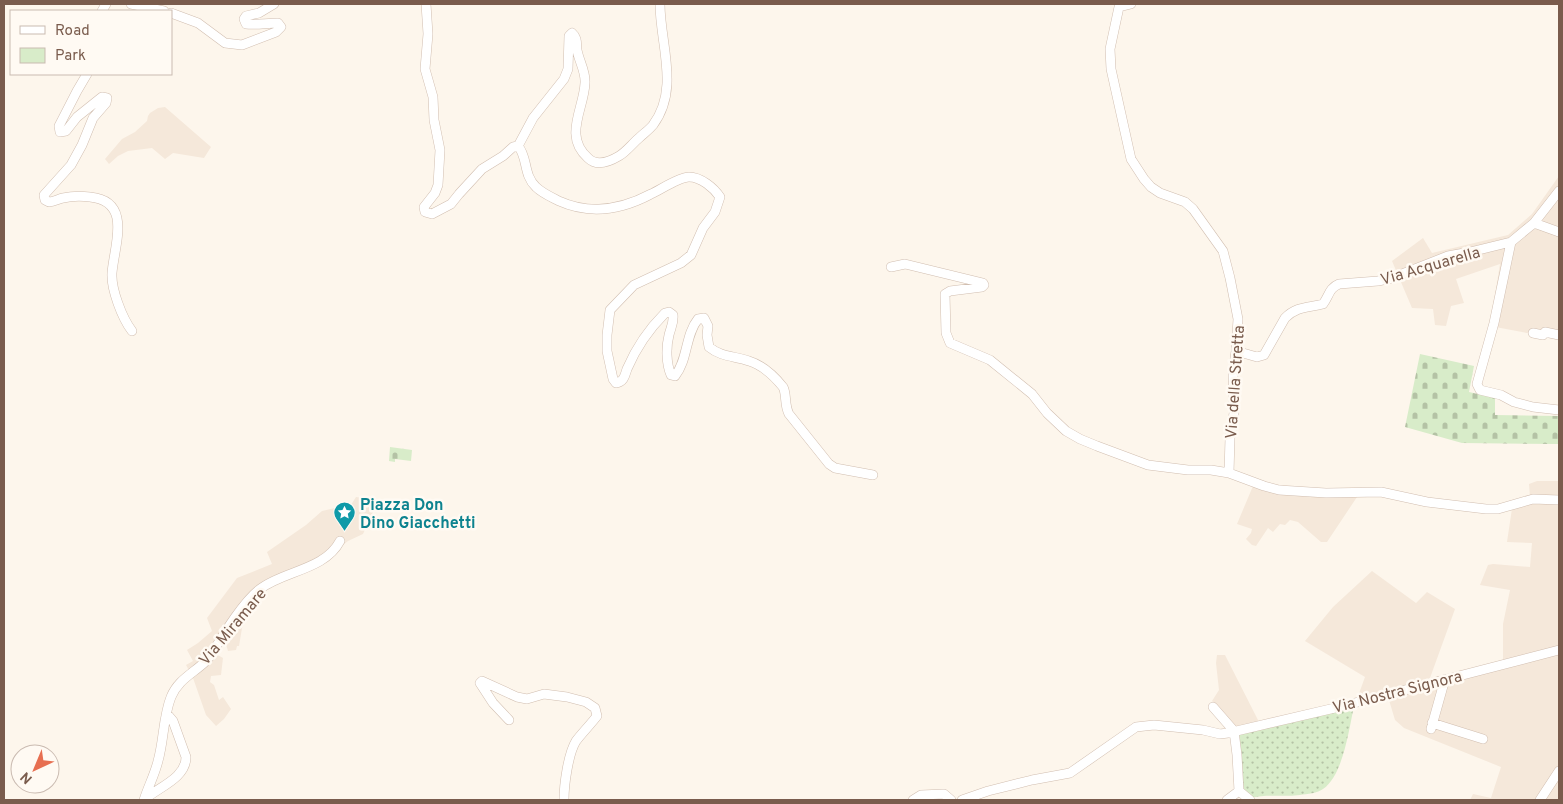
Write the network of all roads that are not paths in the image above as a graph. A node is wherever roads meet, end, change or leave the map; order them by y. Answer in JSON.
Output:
{"nodes":[{"id":1,"x":131,"y":4,"type":"edge"},
{"id":2,"x":274,"y":4,"type":"edge"},
{"id":3,"x":426,"y":4,"type":"edge"},
{"id":4,"x":660,"y":4,"type":"edge"},
{"id":5,"x":1131,"y":4,"type":"edge"},
{"id":6,"x":1118,"y":5,"type":"edge"},
{"id":7,"x":159,"y":10,"type":"edge"},
{"id":8,"x":172,"y":13,"type":"edge"},
{"id":9,"x":86,"y":75,"type":"edge"},
{"id":10,"x":518,"y":146,"type":"junction"},
{"id":11,"x":1559,"y":191,"type":"edge"},
{"id":12,"x":1534,"y":223,"type":"junction"},
{"id":13,"x":1559,"y":232,"type":"edge"},
{"id":14,"x":1510,"y":242,"type":"junction"},
{"id":15,"x":891,"y":267,"type":"dead end"},
{"id":16,"x":132,"y":331,"type":"dead end"},
{"id":17,"x":1533,"y":333,"type":"dead end"},
{"id":18,"x":1559,"y":336,"type":"edge"},
{"id":19,"x":1236,"y":351,"type":"junction"},
{"id":20,"x":1559,"y":410,"type":"edge"},
{"id":21,"x":1229,"y":473,"type":"junction"},
{"id":22,"x":873,"y":476,"type":"dead end"},
{"id":23,"x":1559,"y":500,"type":"edge"},
{"id":24,"x":340,"y":541,"type":"dead end"},
{"id":25,"x":1559,"y":650,"type":"edge"},
{"id":26,"x":1446,"y":679,"type":"junction"},
{"id":27,"x":1213,"y":707,"type":"dead end"},
{"id":28,"x":167,"y":714,"type":"junction"},
{"id":29,"x":509,"y":720,"type":"dead end"},
{"id":30,"x":1234,"y":730,"type":"junction"},
{"id":31,"x":1483,"y":739,"type":"dead end"},
{"id":32,"x":1559,"y":771,"type":"edge"},
{"id":33,"x":1239,"y":790,"type":"junction"},
{"id":34,"x":144,"y":800,"type":"edge"},
{"id":35,"x":564,"y":800,"type":"edge"},
{"id":36,"x":913,"y":800,"type":"edge"},
{"id":37,"x":951,"y":800,"type":"edge"},
{"id":38,"x":962,"y":800,"type":"edge"},
{"id":39,"x":1227,"y":800,"type":"edge"},
{"id":40,"x":1250,"y":800,"type":"edge"},
{"id":41,"x":1540,"y":800,"type":"edge"}],
"edges":[{"from":1,"to":7,"type":"street"},
{"from":2,"to":8,"type":"street"},
{"from":3,"to":10,"type":"street"},
{"from":4,"to":10,"type":"street"},
{"from":5,"to":6,"type":"street"},
{"from":6,"to":19,"type":"street","name":"Via della Stretta"},
{"from":9,"to":16,"type":"street"},
{"from":10,"to":22,"type":"street"},
{"from":11,"to":12,"type":"street","name":"Via Acquarella"},
{"from":12,"to":13,"type":"street"},
{"from":12,"to":14,"type":"street","name":"Via Acquarella"},
{"from":14,"to":19,"type":"street","name":"Via Acquarella"},
{"from":14,"to":20,"type":"street","name":"Via Acquarella"},
{"from":15,"to":21,"type":"street"},
{"from":17,"to":18,"type":"street"},
{"from":19,"to":21,"type":"street","name":"Via della Stretta"},
{"from":21,"to":23,"type":"street"},
{"from":24,"to":28,"type":"street","name":"Via Miramare"},
{"from":25,"to":26,"type":"street","name":"Via Nostra Signora"},
{"from":26,"to":30,"type":"street","name":"Via Nostra Signora"},
{"from":26,"to":31,"type":"street"},
{"from":27,"to":30,"type":"street"},
{"from":28,"to":34,"type":"street","name":"Via Miramare"},
{"from":28,"to":34,"type":"street"},
{"from":29,"to":35,"type":"street"},
{"from":30,"to":33,"type":"street"},
{"from":30,"to":38,"type":"street","name":"Via Nostra Signora"},
{"from":32,"to":41,"type":"street"},
{"from":33,"to":39,"type":"street"},
{"from":33,"to":40,"type":"street"},
{"from":36,"to":37,"type":"street"}]}
